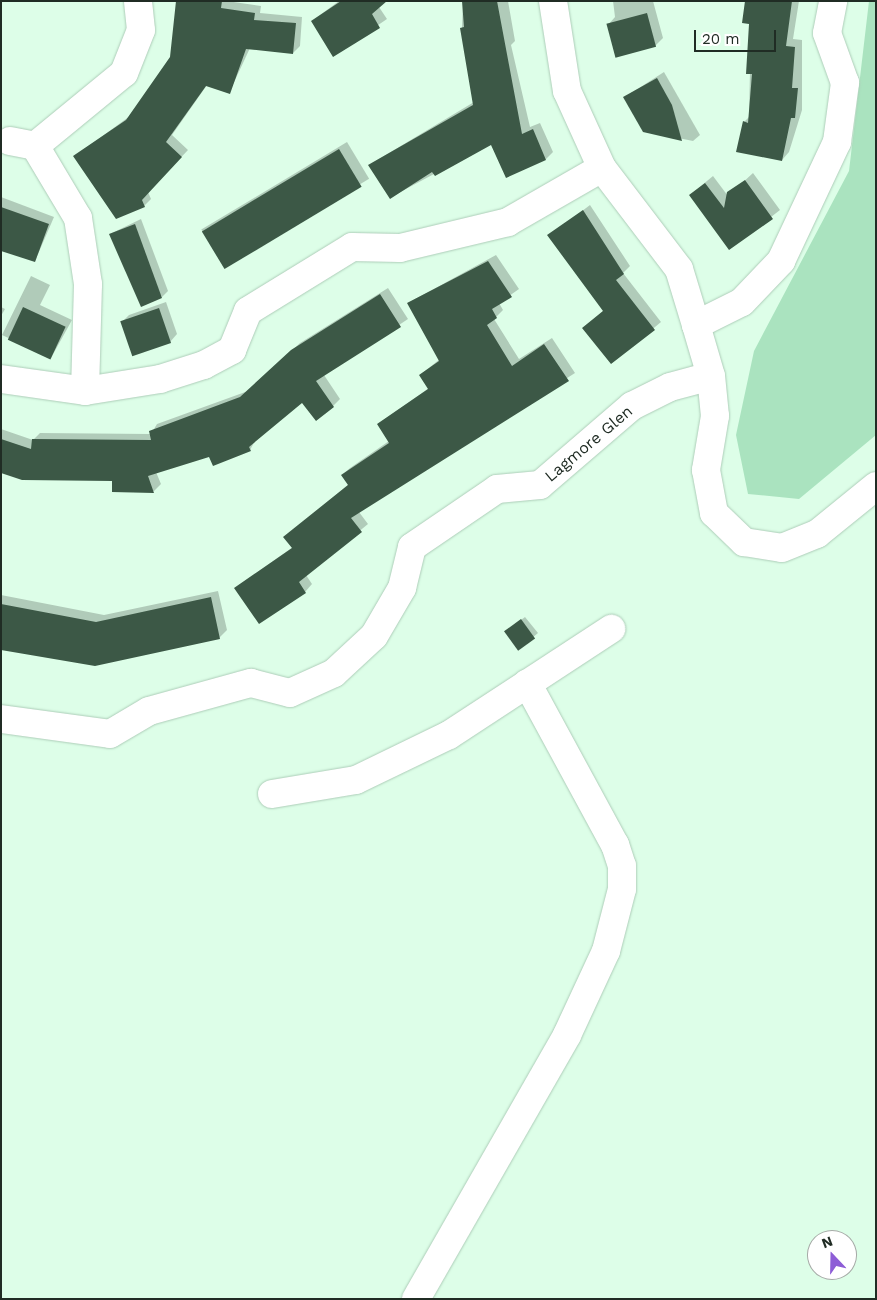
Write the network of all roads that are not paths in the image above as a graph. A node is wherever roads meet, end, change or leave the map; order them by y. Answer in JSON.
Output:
{"nodes":[{"id":1,"x":138,"y":1,"type":"edge"},
{"id":2,"x":553,"y":1,"type":"edge"},
{"id":3,"x":832,"y":1,"type":"edge"},
{"id":4,"x":602,"y":168,"type":"junction"},
{"id":5,"x":696,"y":325,"type":"junction"},
{"id":6,"x":711,"y":376,"type":"junction"},
{"id":7,"x":1,"y":379,"type":"edge"},
{"id":8,"x":85,"y":391,"type":"junction"},
{"id":9,"x":876,"y":486,"type":"edge"},
{"id":10,"x":611,"y":629,"type":"dead end"},
{"id":11,"x":527,"y":683,"type":"junction"},
{"id":12,"x":1,"y":719,"type":"edge"},
{"id":13,"x":272,"y":794,"type":"dead end"},
{"id":14,"x":416,"y":1299,"type":"edge"}],
"edges":[{"from":1,"to":8,"type":"street"},
{"from":2,"to":4,"type":"street"},
{"from":3,"to":5,"type":"street"},
{"from":4,"to":5,"type":"street"},
{"from":4,"to":8,"type":"street"},
{"from":5,"to":6,"type":"street"},
{"from":6,"to":9,"type":"street"},
{"from":6,"to":12,"type":"street","name":"Lagmore Glen"},
{"from":7,"to":8,"type":"street"},
{"from":10,"to":11,"type":"street"},
{"from":11,"to":13,"type":"street"},
{"from":11,"to":14,"type":"street"}]}
